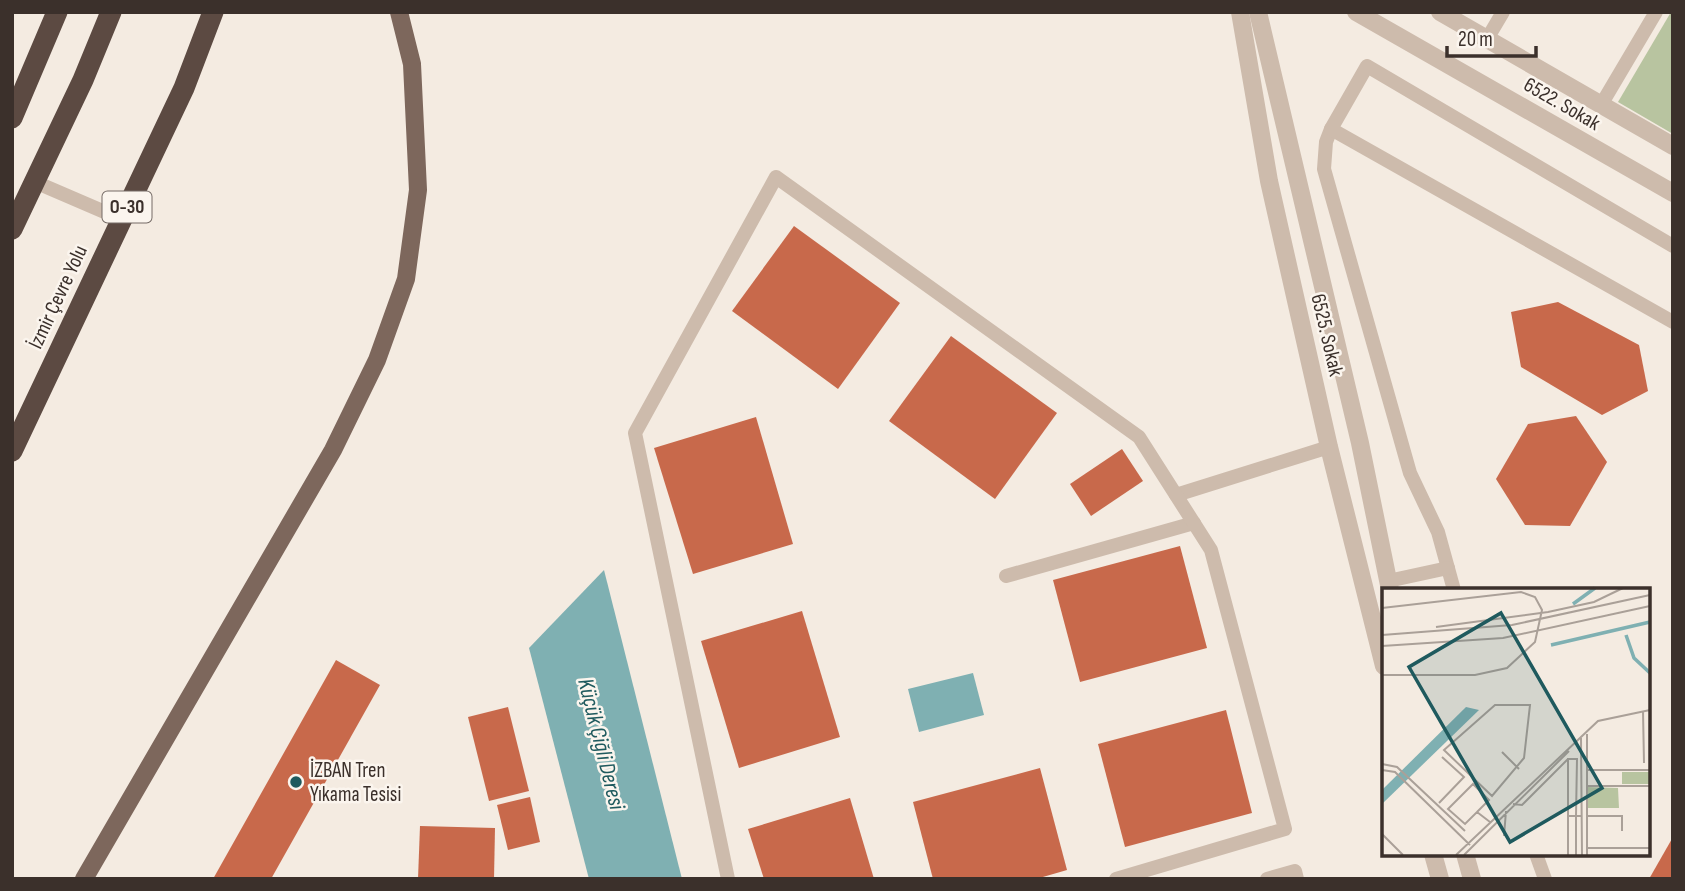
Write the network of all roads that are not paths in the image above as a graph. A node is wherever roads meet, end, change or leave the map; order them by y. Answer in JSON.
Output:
{"nodes":[{"id":1,"x":57,"y":12,"type":"edge"},
{"id":2,"x":111,"y":12,"type":"edge"},
{"id":3,"x":213,"y":12,"type":"edge"},
{"id":4,"x":399,"y":12,"type":"edge"},
{"id":5,"x":1240,"y":12,"type":"edge"},
{"id":6,"x":1258,"y":12,"type":"edge"},
{"id":7,"x":1356,"y":12,"type":"edge"},
{"id":8,"x":1440,"y":12,"type":"edge"},
{"id":9,"x":1503,"y":12,"type":"edge"},
{"id":10,"x":1656,"y":12,"type":"edge"},
{"id":11,"x":1487,"y":39,"type":"junction"},
{"id":12,"x":1601,"y":105,"type":"junction"},
{"id":13,"x":12,"y":118,"type":"edge"},
{"id":14,"x":1331,"y":129,"type":"junction"},
{"id":15,"x":1673,"y":146,"type":"edge"},
{"id":16,"x":35,"y":182,"type":"junction"},
{"id":17,"x":1673,"y":193,"type":"edge"},
{"id":18,"x":121,"y":219,"type":"junction"},
{"id":19,"x":12,"y":229,"type":"edge"},
{"id":20,"x":1673,"y":246,"type":"edge"},
{"id":21,"x":1673,"y":322,"type":"edge"},
{"id":22,"x":72,"y":327,"type":"junction"},
{"id":23,"x":1329,"y":447,"type":"junction"},
{"id":24,"x":12,"y":451,"type":"edge"},
{"id":25,"x":12,"y":471,"type":"edge"},
{"id":26,"x":1176,"y":495,"type":"junction"},
{"id":27,"x":1194,"y":523,"type":"junction"},
{"id":28,"x":1448,"y":568,"type":"junction"},
{"id":29,"x":1006,"y":576,"type":"dead end"},
{"id":30,"x":1389,"y":585,"type":"edge"},
{"id":31,"x":1453,"y":588,"type":"edge"},
{"id":32,"x":1382,"y":658,"type":"edge"},
{"id":33,"x":1434,"y":856,"type":"edge"},
{"id":34,"x":1466,"y":856,"type":"edge"},
{"id":35,"x":1537,"y":856,"type":"edge"},
{"id":36,"x":84,"y":879,"type":"edge"},
{"id":37,"x":728,"y":879,"type":"edge"},
{"id":38,"x":1116,"y":879,"type":"edge"},
{"id":39,"x":1267,"y":879,"type":"edge"},
{"id":40,"x":1297,"y":879,"type":"edge"},
{"id":41,"x":1440,"y":879,"type":"edge"},
{"id":42,"x":1472,"y":879,"type":"edge"},
{"id":43,"x":1545,"y":879,"type":"edge"}],
"edges":[{"from":1,"to":13,"type":"highway"},
{"from":2,"to":16,"type":"highway"},
{"from":3,"to":18,"type":"highway","name":"İzmir Çevre Yolu","number":"O-30"},
{"from":4,"to":36,"type":"main road"},
{"from":5,"to":23,"type":"street","name":"6525. Sokak"},
{"from":6,"to":30,"type":"street","name":"6525. Sokak"},
{"from":7,"to":17,"type":"street","name":"6522. Sokak"},
{"from":8,"to":11,"type":"street","name":"6522. Sokak"},
{"from":9,"to":11,"type":"lane"},
{"from":10,"to":12,"type":"lane"},
{"from":11,"to":12,"type":"street","name":"6522. Sokak"},
{"from":12,"to":15,"type":"street","name":"6522. Sokak"},
{"from":14,"to":20,"type":"lane"},
{"from":14,"to":21,"type":"lane"},
{"from":14,"to":28,"type":"lane"},
{"from":16,"to":18,"type":"lane"},
{"from":16,"to":19,"type":"highway"},
{"from":18,"to":22,"type":"highway","name":"İzmir Çevre Yolu","number":"O-30"},
{"from":22,"to":24,"type":"highway","name":"İzmir Çevre Yolu","number":"O-30"},
{"from":22,"to":25,"type":"highway"},
{"from":23,"to":26,"type":"lane"},
{"from":23,"to":32,"type":"street","name":"6525. Sokak"},
{"from":26,"to":27,"type":"lane"},
{"from":26,"to":37,"type":"lane"},
{"from":27,"to":29,"type":"lane"},
{"from":27,"to":38,"type":"lane"},
{"from":28,"to":30,"type":"lane"},
{"from":28,"to":31,"type":"lane"},
{"from":33,"to":41,"type":"street"},
{"from":34,"to":42,"type":"street"},
{"from":35,"to":43,"type":"lane"},
{"from":39,"to":40,"type":"lane"}]}
